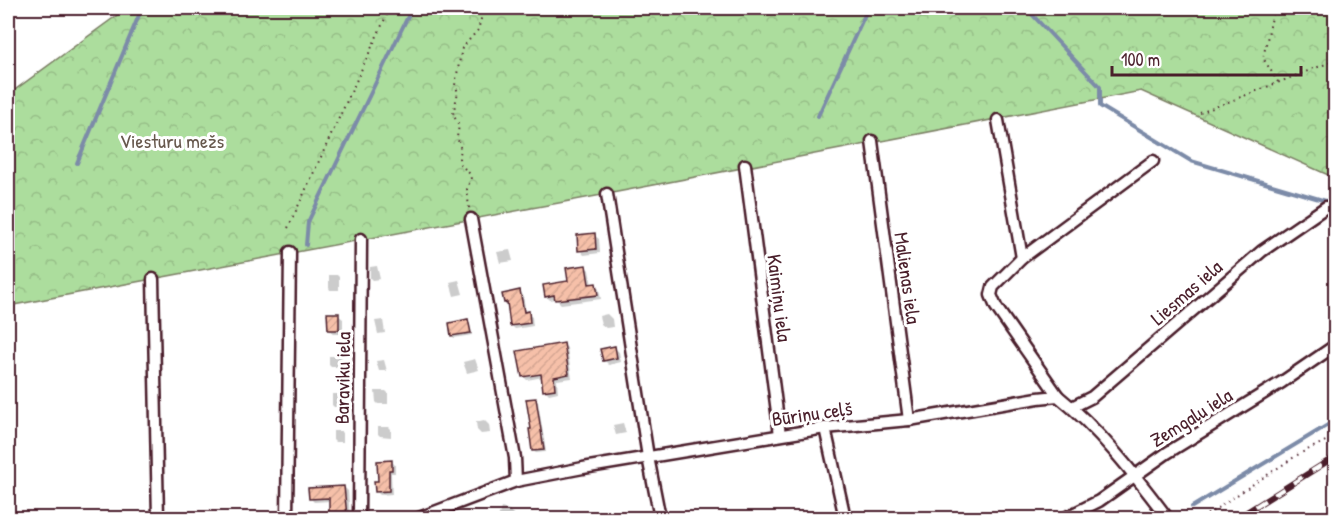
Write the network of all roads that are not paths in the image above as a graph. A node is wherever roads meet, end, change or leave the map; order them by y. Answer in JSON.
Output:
{"nodes":[{"id":1,"x":998,"y":120,"type":"dead end"},
{"id":2,"x":872,"y":141,"type":"dead end"},
{"id":3,"x":1153,"y":161,"type":"dead end"},
{"id":4,"x":745,"y":165,"type":"dead end"},
{"id":5,"x":607,"y":194,"type":"dead end"},
{"id":6,"x":1326,"y":207,"type":"dead end"},
{"id":7,"x":471,"y":219,"type":"road end"},
{"id":8,"x":361,"y":239,"type":"dead end"},
{"id":9,"x":290,"y":252,"type":"dead end"},
{"id":10,"x":1022,"y":258,"type":"junction"},
{"id":11,"x":153,"y":279,"type":"dead end"},
{"id":12,"x":1335,"y":345,"type":"edge"},
{"id":13,"x":1058,"y":396,"type":"junction"},
{"id":14,"x":1072,"y":407,"type":"junction"},
{"id":15,"x":909,"y":420,"type":"junction"},
{"id":16,"x":825,"y":428,"type":"junction"},
{"id":17,"x":780,"y":435,"type":"junction"},
{"id":18,"x":648,"y":457,"type":"junction"},
{"id":19,"x":1136,"y":476,"type":"junction"},
{"id":20,"x":516,"y":482,"type":"junction"},
{"id":21,"x":1166,"y":516,"type":"dead end"},
{"id":22,"x":158,"y":519,"type":"edge"},
{"id":23,"x":287,"y":519,"type":"edge"},
{"id":24,"x":359,"y":519,"type":"edge"},
{"id":25,"x":419,"y":519,"type":"edge"},
{"id":26,"x":660,"y":519,"type":"edge"},
{"id":27,"x":845,"y":519,"type":"edge"},
{"id":28,"x":1065,"y":519,"type":"edge"}],
"edges":[{"from":1,"to":10,"type":"street"},
{"from":2,"to":15,"type":"street","name":"Malienas iela"},
{"from":3,"to":10,"type":"street"},
{"from":4,"to":17,"type":"street","name":"Kaimiņu iela"},
{"from":5,"to":18,"type":"street"},
{"from":6,"to":14,"type":"street","name":"Liesmas iela"},
{"from":7,"to":20,"type":"street"},
{"from":8,"to":24,"type":"street","name":"Baraviku iela"},
{"from":9,"to":23,"type":"street"},
{"from":10,"to":13,"type":"street"},
{"from":11,"to":22,"type":"street"},
{"from":12,"to":19,"type":"street","name":"Zemgaļu iela"},
{"from":13,"to":14,"type":"street"},
{"from":13,"to":15,"type":"street","name":"Būriņu ceļš"},
{"from":14,"to":19,"type":"street"},
{"from":15,"to":16,"type":"street","name":"Būriņu ceļš"},
{"from":16,"to":17,"type":"street","name":"Būriņu ceļš"},
{"from":16,"to":27,"type":"street"},
{"from":17,"to":18,"type":"street","name":"Būriņu ceļš"},
{"from":18,"to":20,"type":"street","name":"Būriņu ceļš"},
{"from":18,"to":26,"type":"street"},
{"from":19,"to":21,"type":"street"},
{"from":19,"to":28,"type":"street","name":"Zemgaļu iela"},
{"from":20,"to":25,"type":"street","name":"Būriņu ceļš"}]}
